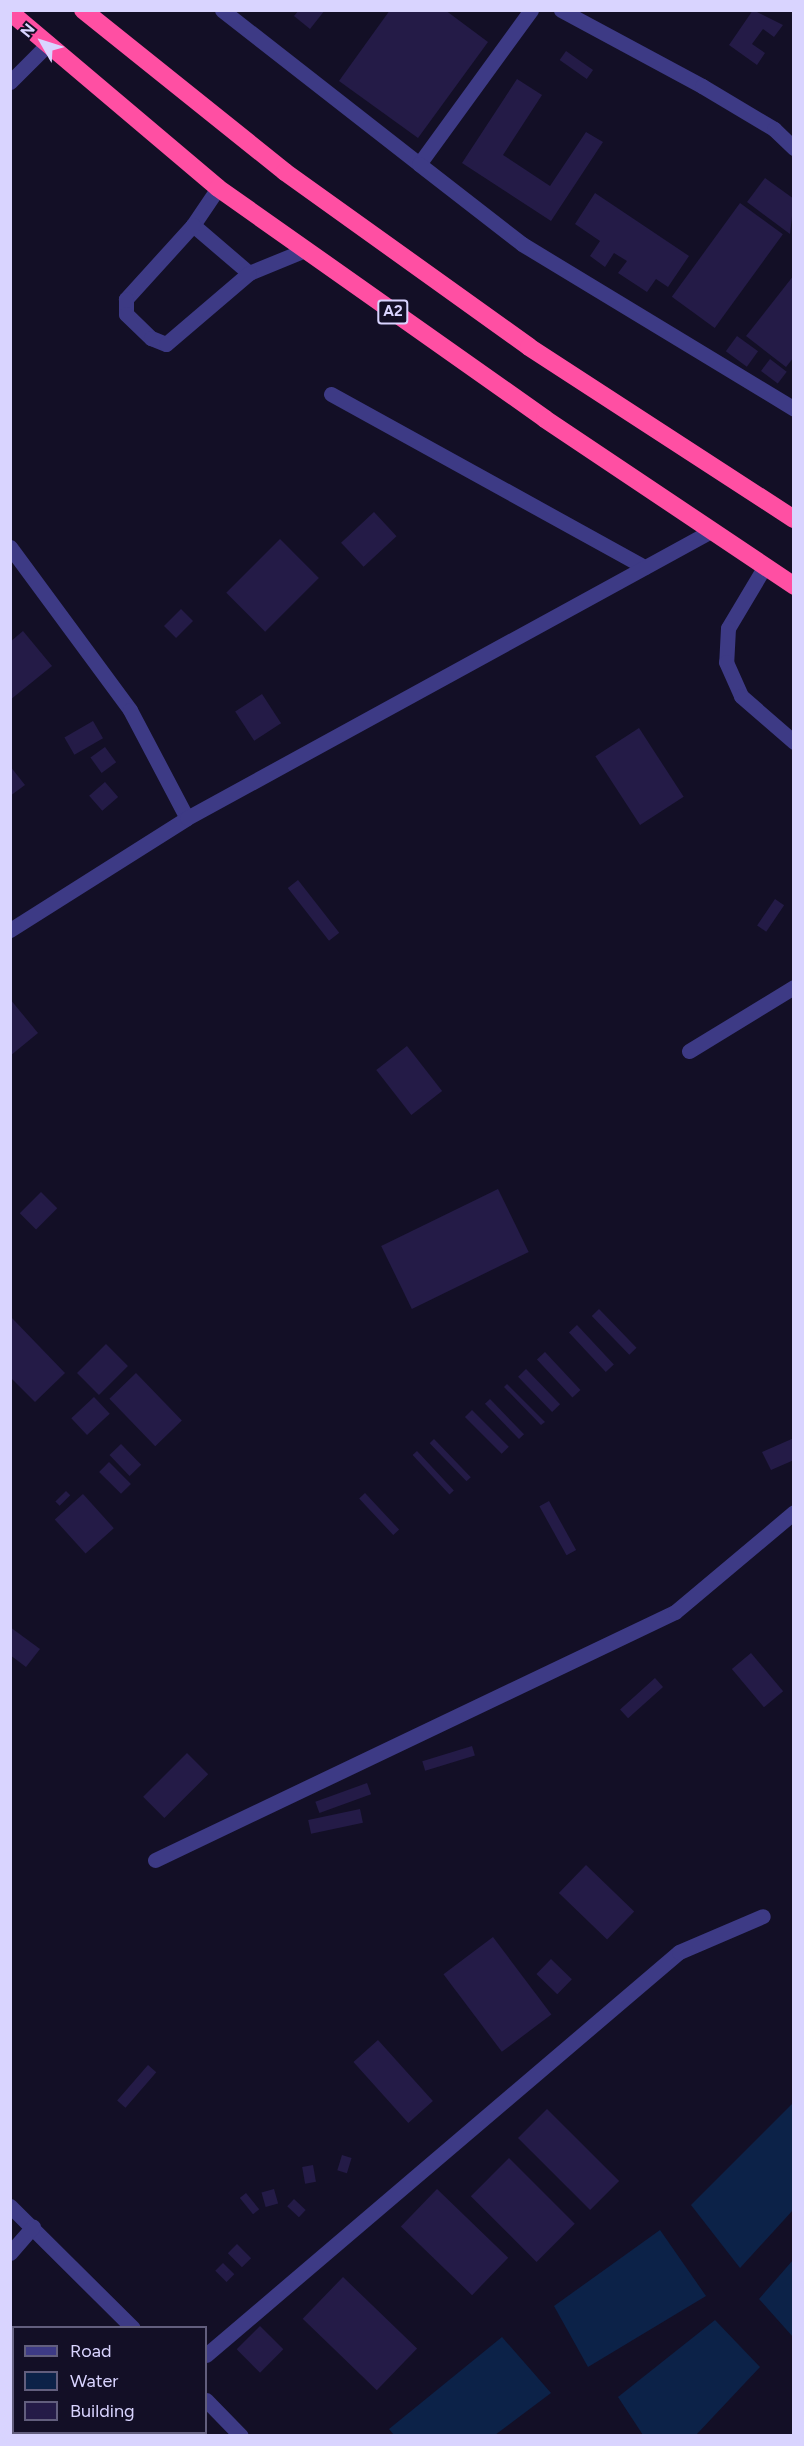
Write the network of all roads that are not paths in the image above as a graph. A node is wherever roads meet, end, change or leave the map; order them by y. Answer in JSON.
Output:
{"nodes":[{"id":1,"x":82,"y":10,"type":"edge"},
{"id":2,"x":222,"y":10,"type":"edge"},
{"id":3,"x":531,"y":10,"type":"edge"},
{"id":4,"x":561,"y":10,"type":"edge"},
{"id":5,"x":10,"y":12,"type":"edge"},
{"id":6,"x":49,"y":43,"type":"junction"},
{"id":7,"x":10,"y":82,"type":"edge"},
{"id":8,"x":794,"y":148,"type":"edge"},
{"id":9,"x":419,"y":164,"type":"junction"},
{"id":10,"x":218,"y":188,"type":"junction"},
{"id":11,"x":193,"y":225,"type":"junction"},
{"id":12,"x":305,"y":250,"type":"junction"},
{"id":13,"x":249,"y":273,"type":"junction"},
{"id":14,"x":331,"y":394,"type":"dead end"},
{"id":15,"x":794,"y":410,"type":"edge"},
{"id":16,"x":794,"y":519,"type":"edge"},
{"id":17,"x":711,"y":531,"type":"junction"},
{"id":18,"x":10,"y":547,"type":"edge"},
{"id":19,"x":765,"y":566,"type":"junction"},
{"id":20,"x":644,"y":567,"type":"junction"},
{"id":21,"x":794,"y":586,"type":"edge"},
{"id":22,"x":794,"y":742,"type":"edge"},
{"id":23,"x":187,"y":818,"type":"junction"},
{"id":24,"x":10,"y":930,"type":"edge"},
{"id":25,"x":794,"y":987,"type":"edge"},
{"id":26,"x":689,"y":1051,"type":"dead end"},
{"id":27,"x":794,"y":1512,"type":"edge"},
{"id":28,"x":155,"y":1860,"type":"dead end"},
{"id":29,"x":764,"y":1916,"type":"dead end"},
{"id":30,"x":10,"y":2206,"type":"edge"},
{"id":31,"x":33,"y":2227,"type":"junction"},
{"id":32,"x":10,"y":2253,"type":"edge"},
{"id":33,"x":131,"y":2326,"type":"edge"},
{"id":34,"x":207,"y":2354,"type":"edge"},
{"id":35,"x":207,"y":2401,"type":"edge"},
{"id":36,"x":241,"y":2436,"type":"edge"}],
"edges":[{"from":1,"to":16,"type":"highway"},
{"from":2,"to":9,"type":"street"},
{"from":3,"to":9,"type":"street"},
{"from":4,"to":8,"type":"street"},
{"from":5,"to":6,"type":"highway","number":"A2"},
{"from":6,"to":7,"type":"street"},
{"from":6,"to":10,"type":"highway","number":"A2"},
{"from":9,"to":15,"type":"street"},
{"from":10,"to":11,"type":"street"},
{"from":10,"to":12,"type":"highway","number":"A2"},
{"from":11,"to":13,"type":"street"},
{"from":11,"to":13,"type":"street"},
{"from":12,"to":13,"type":"street"},
{"from":12,"to":17,"type":"highway","number":"A2"},
{"from":14,"to":20,"type":"street"},
{"from":17,"to":19,"type":"highway","number":"A2"},
{"from":17,"to":20,"type":"street"},
{"from":18,"to":23,"type":"street"},
{"from":19,"to":21,"type":"highway","number":"A2"},
{"from":19,"to":22,"type":"street"},
{"from":20,"to":23,"type":"street"},
{"from":23,"to":24,"type":"street"},
{"from":25,"to":26,"type":"street"},
{"from":27,"to":28,"type":"street"},
{"from":29,"to":34,"type":"street"},
{"from":30,"to":31,"type":"street"},
{"from":31,"to":32,"type":"street"},
{"from":31,"to":33,"type":"street"},
{"from":35,"to":36,"type":"street"}]}
